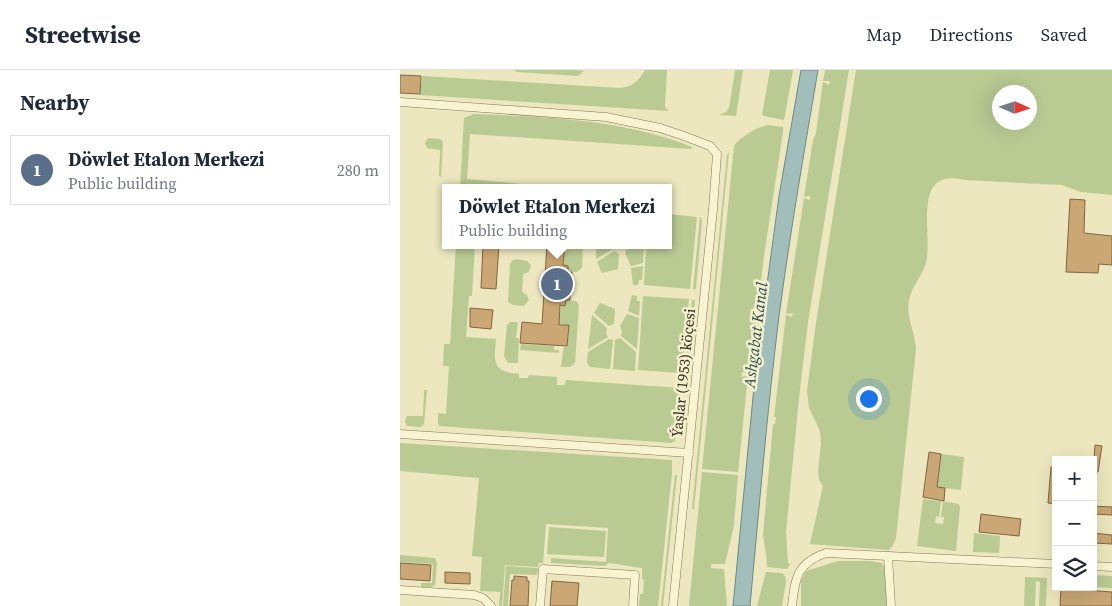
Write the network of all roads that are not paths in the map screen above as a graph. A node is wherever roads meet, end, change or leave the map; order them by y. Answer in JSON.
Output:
{"nodes":[{"id":1,"x":400,"y":102,"type":"edge"},
{"id":2,"x":400,"y":434,"type":"edge"},
{"id":3,"x":689,"y":453,"type":"junction"},
{"id":4,"x":888,"y":556,"type":"junction"},
{"id":5,"x":1052,"y":564,"type":"edge"},
{"id":6,"x":1097,"y":566,"type":"edge"},
{"id":7,"x":1112,"y":567,"type":"edge"},
{"id":8,"x":400,"y":590,"type":"edge"},
{"id":9,"x":491,"y":606,"type":"edge"},
{"id":10,"x":540,"y":606,"type":"edge"},
{"id":11,"x":633,"y":606,"type":"edge"},
{"id":12,"x":673,"y":606,"type":"edge"},
{"id":13,"x":792,"y":606,"type":"edge"},
{"id":14,"x":891,"y":606,"type":"edge"}],
"edges":[{"from":1,"to":3,"type":"street","name":"Ýaşlar (1953) köçesi"},
{"from":2,"to":3,"type":"street"},
{"from":3,"to":12,"type":"street","name":"Ýaşlar (1953) köçesi"},
{"from":4,"to":5,"type":"street"},
{"from":4,"to":13,"type":"street"},
{"from":4,"to":14,"type":"street"},
{"from":6,"to":7,"type":"street"},
{"from":8,"to":9,"type":"street"},
{"from":10,"to":11,"type":"street"}]}
